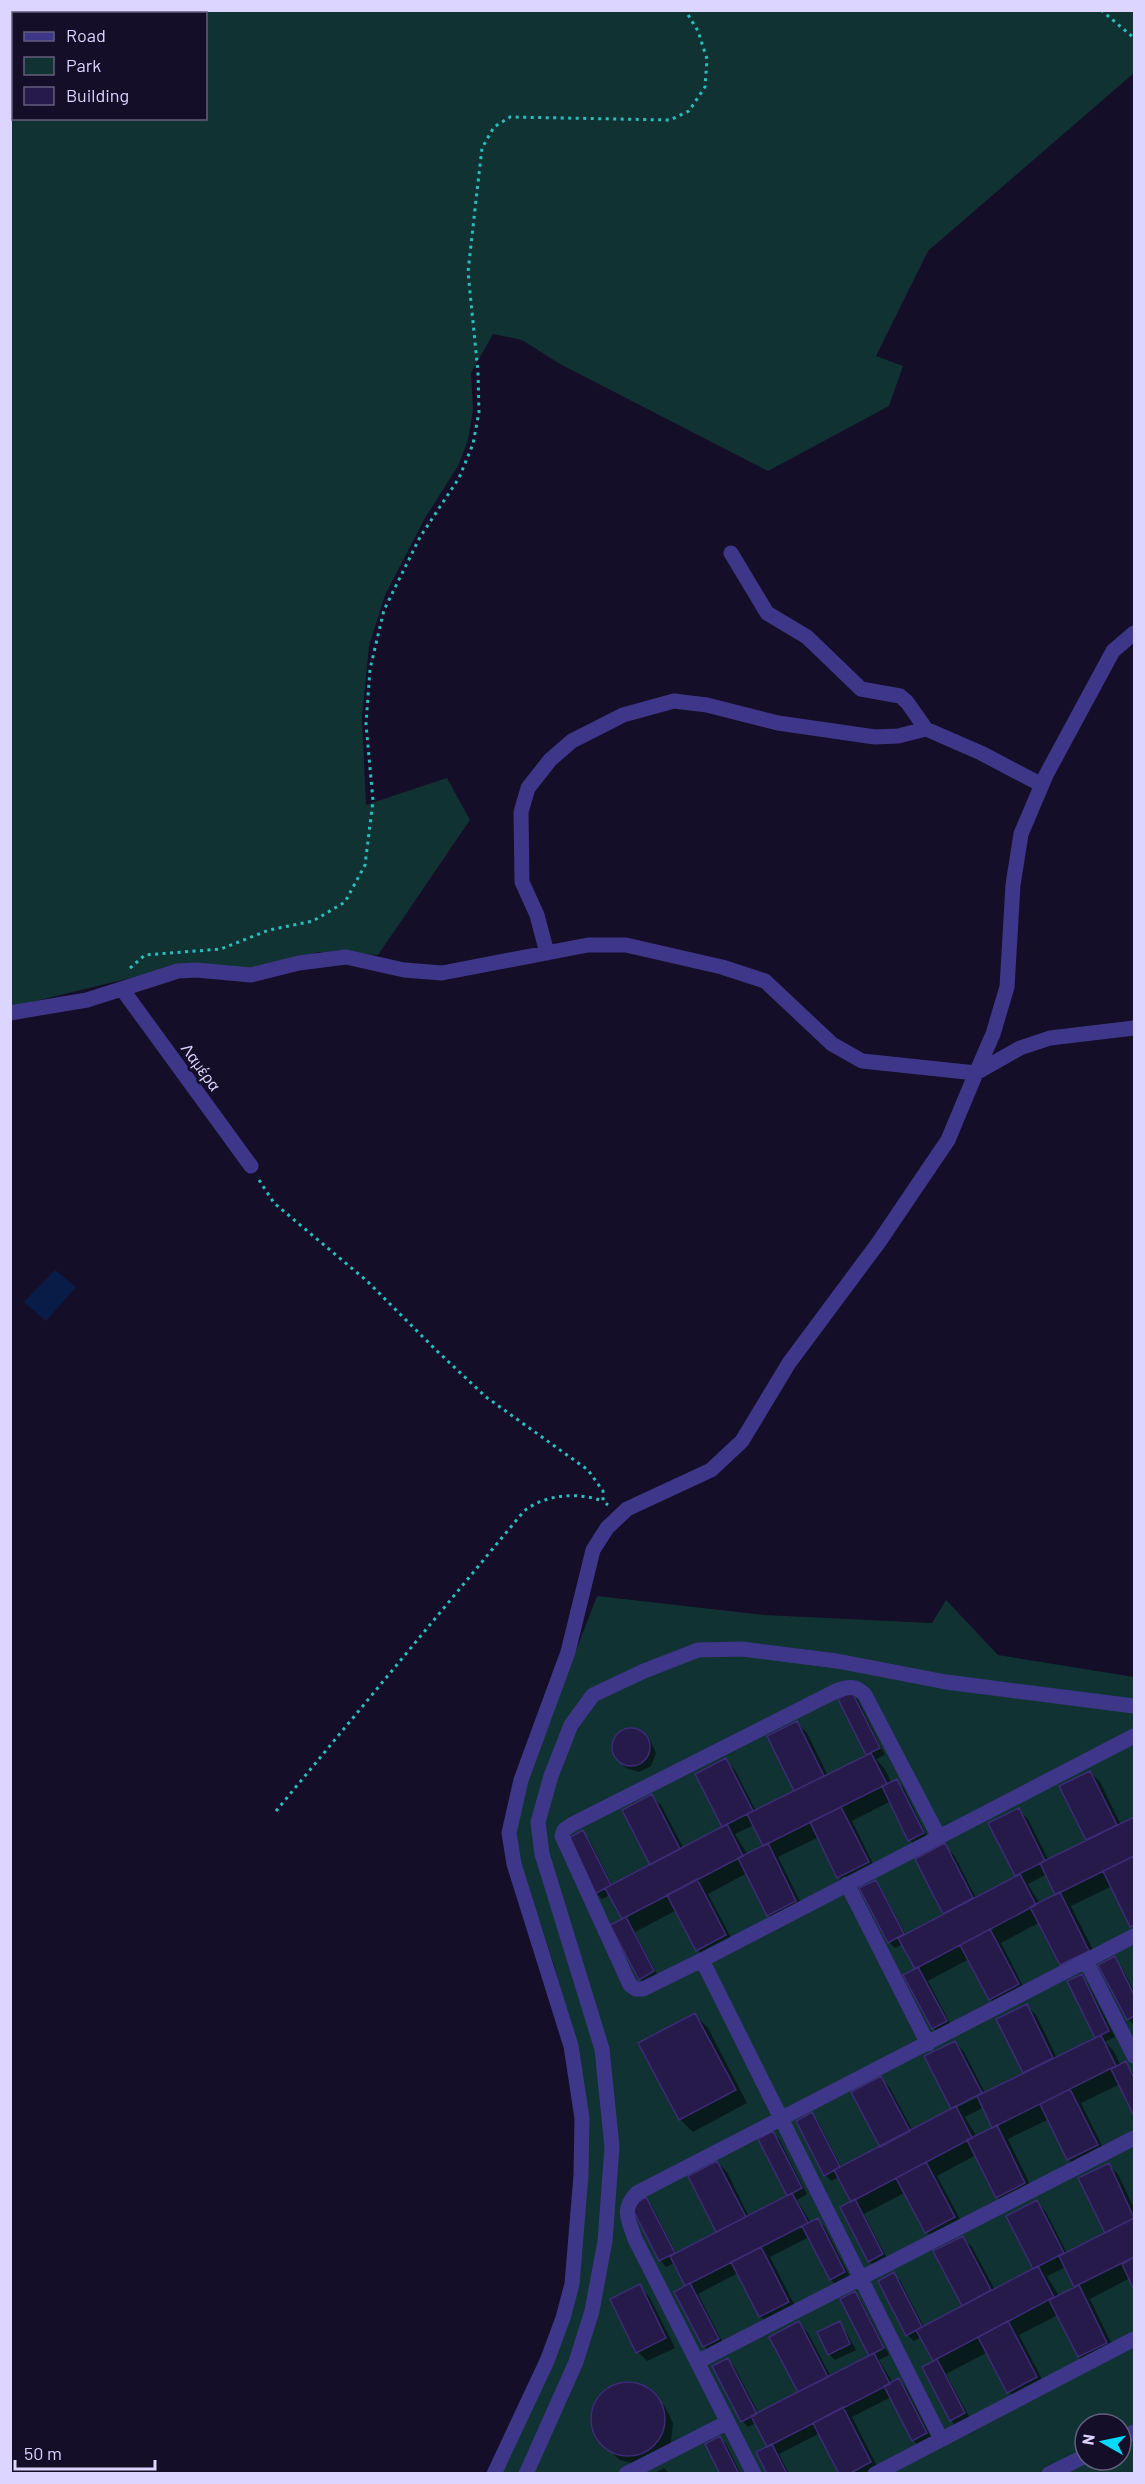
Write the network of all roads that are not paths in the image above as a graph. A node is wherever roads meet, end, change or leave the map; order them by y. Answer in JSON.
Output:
{"nodes":[{"id":1,"x":731,"y":553,"type":"dead end"},
{"id":2,"x":1134,"y":633,"type":"edge"},
{"id":3,"x":926,"y":729,"type":"junction"},
{"id":4,"x":1042,"y":785,"type":"junction"},
{"id":5,"x":547,"y":953,"type":"junction"},
{"id":6,"x":122,"y":988,"type":"junction"},
{"id":7,"x":10,"y":1013,"type":"edge"},
{"id":8,"x":1134,"y":1028,"type":"edge"},
{"id":9,"x":976,"y":1073,"type":"junction"},
{"id":10,"x":250,"y":1166,"type":"road end"},
{"id":11,"x":1134,"y":1706,"type":"edge"},
{"id":12,"x":1134,"y":1736,"type":"edge"},
{"id":13,"x":939,"y":1837,"type":"junction"},
{"id":14,"x":847,"y":1884,"type":"junction"},
{"id":15,"x":1134,"y":1936,"type":"edge"},
{"id":16,"x":702,"y":1960,"type":"junction"},
{"id":17,"x":1086,"y":1961,"type":"junction"},
{"id":18,"x":928,"y":2044,"type":"junction"},
{"id":19,"x":1134,"y":2056,"type":"edge"},
{"id":20,"x":782,"y":2118,"type":"junction"},
{"id":21,"x":1134,"y":2138,"type":"edge"},
{"id":22,"x":861,"y":2278,"type":"junction"},
{"id":23,"x":1134,"y":2339,"type":"edge"},
{"id":24,"x":697,"y":2362,"type":"junction"},
{"id":25,"x":728,"y":2422,"type":"junction"},
{"id":26,"x":941,"y":2439,"type":"junction"},
{"id":27,"x":1073,"y":2462,"type":"edge"},
{"id":28,"x":494,"y":2474,"type":"edge"},
{"id":29,"x":526,"y":2474,"type":"edge"},
{"id":30,"x":626,"y":2474,"type":"edge"},
{"id":31,"x":754,"y":2474,"type":"edge"},
{"id":32,"x":875,"y":2474,"type":"edge"},
{"id":33,"x":1049,"y":2474,"type":"edge"}],
"edges":[{"from":1,"to":3,"type":"street"},
{"from":2,"to":4,"type":"street"},
{"from":3,"to":4,"type":"street"},
{"from":3,"to":5,"type":"street"},
{"from":4,"to":9,"type":"street"},
{"from":5,"to":6,"type":"street"},
{"from":5,"to":9,"type":"street"},
{"from":6,"to":7,"type":"street"},
{"from":6,"to":10,"type":"street","name":"Λαμέρα"},
{"from":8,"to":9,"type":"street"},
{"from":9,"to":28,"type":"street"},
{"from":11,"to":29,"type":"street"},
{"from":12,"to":13,"type":"street"},
{"from":13,"to":14,"type":"street"},
{"from":13,"to":16,"type":"street"},
{"from":14,"to":16,"type":"street"},
{"from":14,"to":18,"type":"street"},
{"from":15,"to":17,"type":"street"},
{"from":16,"to":20,"type":"street"},
{"from":17,"to":18,"type":"street"},
{"from":17,"to":19,"type":"street"},
{"from":18,"to":20,"type":"street"},
{"from":20,"to":22,"type":"street"},
{"from":20,"to":24,"type":"street"},
{"from":21,"to":22,"type":"street"},
{"from":22,"to":24,"type":"street"},
{"from":22,"to":26,"type":"street"},
{"from":23,"to":26,"type":"street"},
{"from":24,"to":25,"type":"street"},
{"from":25,"to":30,"type":"street"},
{"from":25,"to":31,"type":"street"},
{"from":26,"to":32,"type":"street"},
{"from":27,"to":33,"type":"street"}]}
